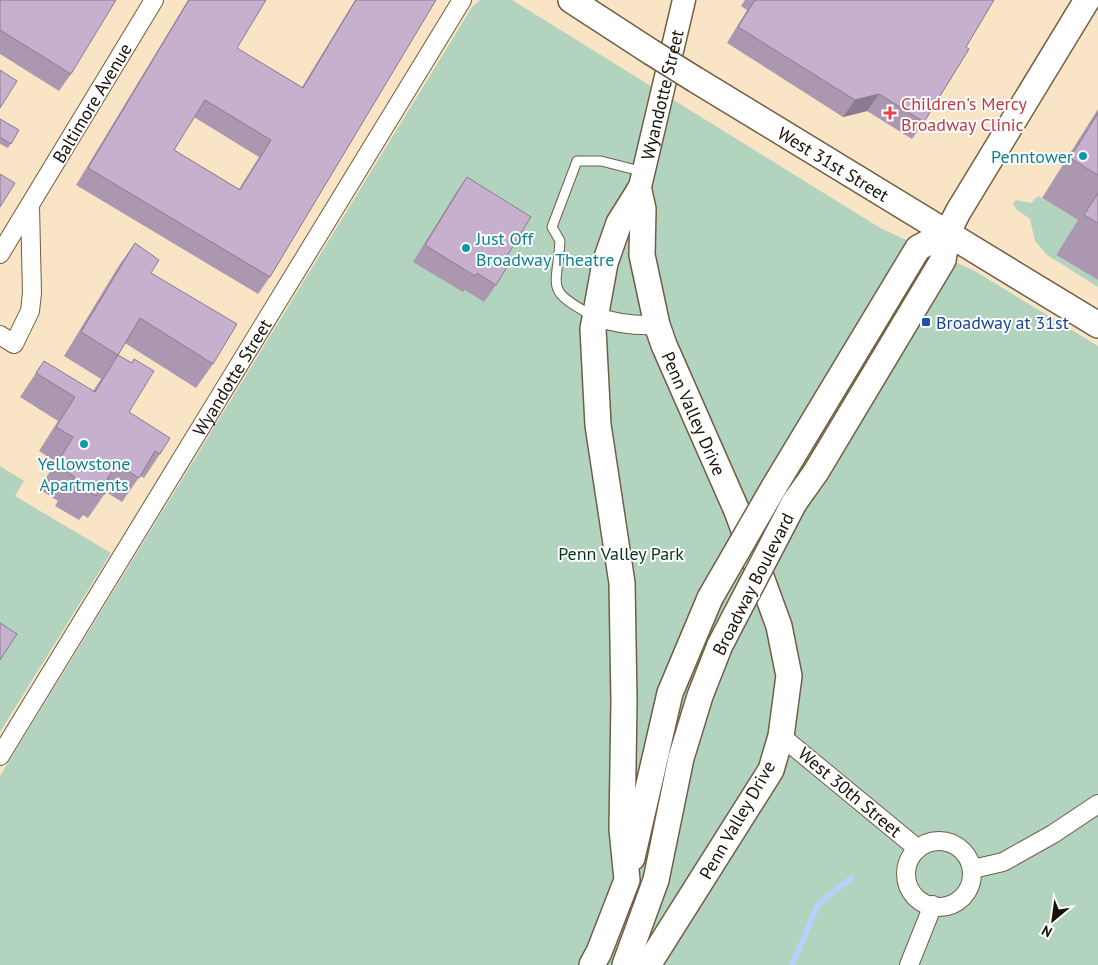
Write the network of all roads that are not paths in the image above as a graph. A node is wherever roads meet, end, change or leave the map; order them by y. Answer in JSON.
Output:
{"nodes":[{"id":1,"x":154,"y":0,"type":"edge"},
{"id":2,"x":462,"y":0,"type":"edge"},
{"id":3,"x":571,"y":0,"type":"edge"},
{"id":4,"x":684,"y":0,"type":"edge"},
{"id":5,"x":1087,"y":0,"type":"edge"},
{"id":6,"x":642,"y":182,"type":"junction"},
{"id":7,"x":30,"y":206,"type":"junction"},
{"id":8,"x":948,"y":232,"type":"junction"},
{"id":9,"x":0,"y":254,"type":"edge"},
{"id":10,"x":594,"y":316,"type":"junction"},
{"id":11,"x":657,"y":325,"type":"junction"},
{"id":12,"x":1098,"y":325,"type":"edge"},
{"id":13,"x":0,"y":335,"type":"edge"},
{"id":14,"x":781,"y":736,"type":"junction"},
{"id":15,"x":0,"y":756,"type":"edge"},
{"id":16,"x":1098,"y":804,"type":"edge"},
{"id":17,"x":918,"y":849,"type":"junction"},
{"id":18,"x":973,"y":869,"type":"junction"},
{"id":19,"x":626,"y":880,"type":"junction"},
{"id":20,"x":932,"y":905,"type":"junction"},
{"id":21,"x":592,"y":965,"type":"edge"},
{"id":22,"x":625,"y":965,"type":"edge"},
{"id":23,"x":648,"y":965,"type":"edge"},
{"id":24,"x":909,"y":965,"type":"edge"}],
"edges":[{"from":1,"to":7,"type":"street","name":"Baltimore Avenue"},
{"from":2,"to":15,"type":"street","name":"Wyandotte Street"},
{"from":3,"to":8,"type":"main road","name":"West 31st Street","bridge":true},
{"from":4,"to":6,"type":"street","name":"Wyandotte Street"},
{"from":5,"to":8,"type":"main road","name":"Broadway Boulevard"},
{"from":6,"to":10,"type":"main road"},
{"from":6,"to":10,"type":"lane"},
{"from":6,"to":11,"type":"main road","name":"Penn Valley Drive"},
{"from":7,"to":9,"type":"street","name":"Baltimore Avenue"},
{"from":7,"to":13,"type":"street"},
{"from":8,"to":12,"type":"main road","name":"West 31st Street"},
{"from":8,"to":19,"type":"main road","name":"Broadway Boulevard","bridge":true},
{"from":8,"to":22,"type":"main road","name":"Broadway Boulevard","bridge":true},
{"from":10,"to":11,"type":"street"},
{"from":10,"to":19,"type":"main road"},
{"from":11,"to":14,"type":"main road","name":"Penn Valley Drive"},
{"from":14,"to":17,"type":"street","name":"West 30th Street"},
{"from":14,"to":23,"type":"main road","name":"Penn Valley Drive"},
{"from":16,"to":18,"type":"street"},
{"from":17,"to":18,"type":"street"},
{"from":17,"to":20,"type":"street"},
{"from":18,"to":20,"type":"street"},
{"from":19,"to":21,"type":"main road"},
{"from":20,"to":24,"type":"street"}]}
